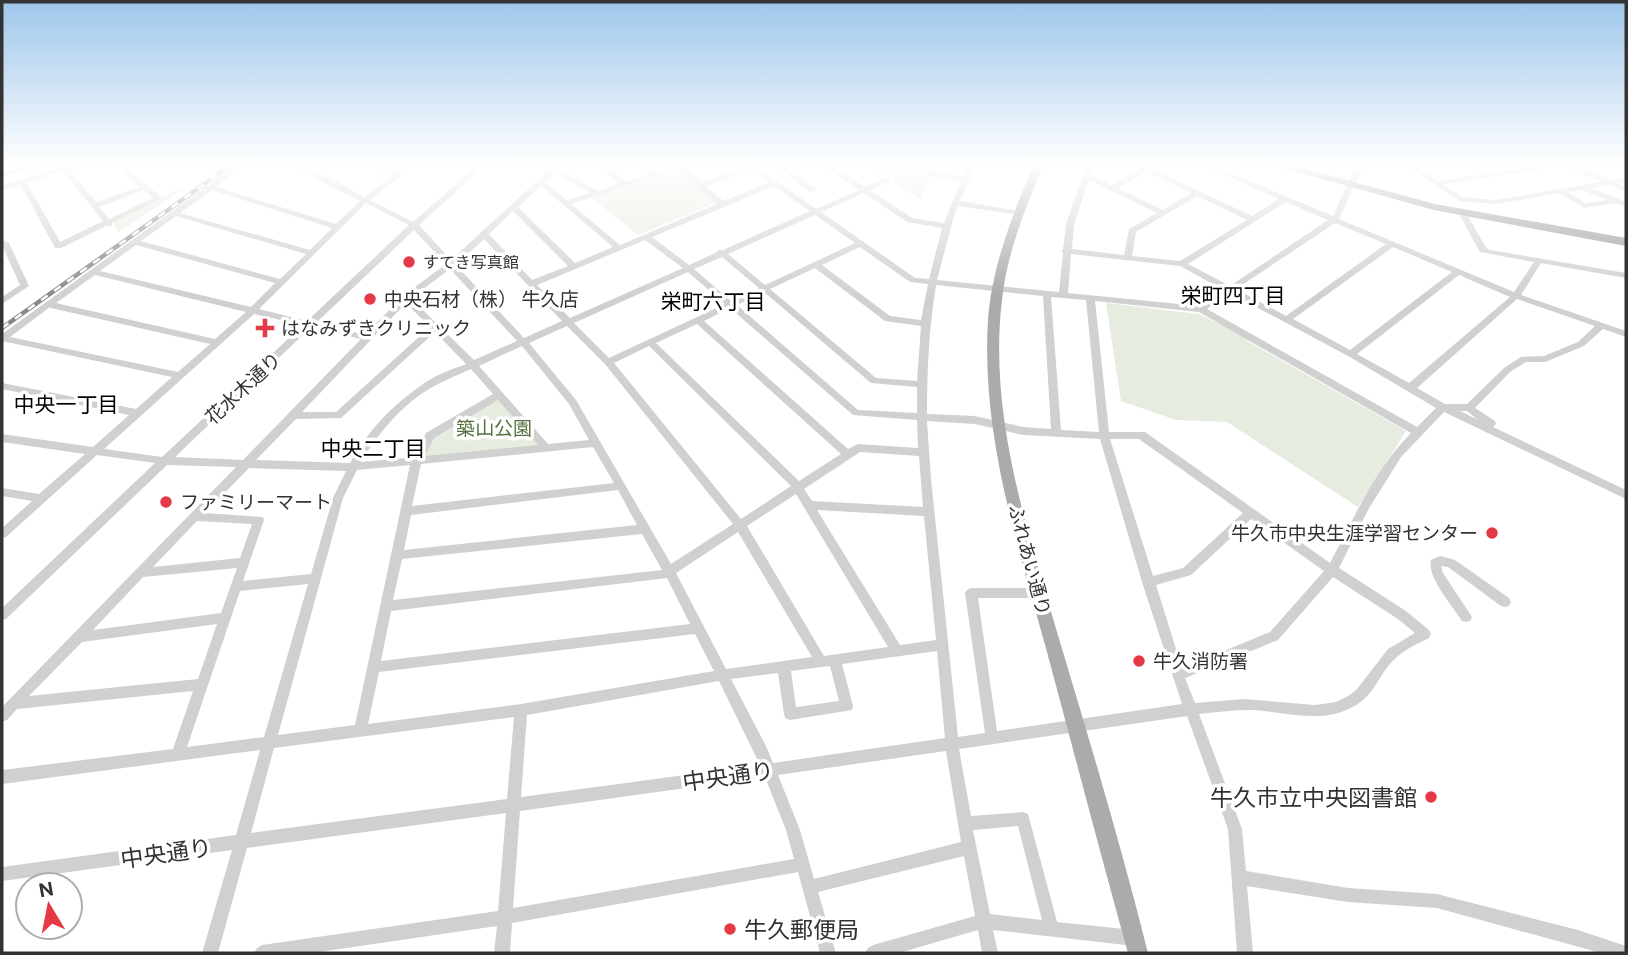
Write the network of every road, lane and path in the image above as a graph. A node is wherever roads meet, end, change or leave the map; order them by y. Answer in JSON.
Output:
{"nodes":[{"id":1,"x":513,"y":207,"type":"joint"},
{"id":2,"x":37,"y":208,"type":"edge"},
{"id":3,"x":98,"y":208,"type":"edge"},
{"id":4,"x":139,"y":208,"type":"edge"},
{"id":5,"x":181,"y":208,"type":"edge"},
{"id":6,"x":274,"y":208,"type":"edge"},
{"id":7,"x":357,"y":208,"type":"edge"},
{"id":8,"x":378,"y":208,"type":"edge"},
{"id":9,"x":434,"y":208,"type":"edge"},
{"id":10,"x":571,"y":208,"type":"edge"},
{"id":11,"x":714,"y":208,"type":"edge"},
{"id":12,"x":809,"y":208,"type":"edge"},
{"id":13,"x":826,"y":208,"type":"edge"},
{"id":14,"x":890,"y":208,"type":"edge"},
{"id":15,"x":953,"y":208,"type":"edge"},
{"id":16,"x":984,"y":208,"type":"edge"},
{"id":17,"x":1021,"y":208,"type":"edge"},
{"id":18,"x":1076,"y":208,"type":"edge"},
{"id":19,"x":1152,"y":208,"type":"edge"},
{"id":20,"x":1172,"y":208,"type":"edge"},
{"id":21,"x":1228,"y":208,"type":"edge"},
{"id":22,"x":1272,"y":208,"type":"edge"},
{"id":23,"x":1306,"y":208,"type":"edge"},
{"id":24,"x":1340,"y":208,"type":"edge"},
{"id":25,"x":1437,"y":208,"type":"edge"},
{"id":26,"x":816,"y":212,"type":"junction"},
{"id":27,"x":173,"y":213,"type":"junction"},
{"id":28,"x":1019,"y":213,"type":"junction"},
{"id":29,"x":1163,"y":213,"type":"junction"},
{"id":30,"x":1463,"y":214,"type":"junction"},
{"id":31,"x":1335,"y":219,"type":"junction"},
{"id":32,"x":1254,"y":220,"type":"junction"},
{"id":33,"x":109,"y":223,"type":"junction"},
{"id":34,"x":414,"y":225,"type":"junction"},
{"id":35,"x":945,"y":226,"type":"junction"},
{"id":36,"x":337,"y":228,"type":"junction"},
{"id":37,"x":484,"y":234,"type":"junction"},
{"id":38,"x":646,"y":237,"type":"junction"},
{"id":39,"x":2,"y":242,"type":"edge"},
{"id":40,"x":135,"y":242,"type":"junction"},
{"id":41,"x":1626,"y":242,"type":"edge"},
{"id":42,"x":862,"y":243,"type":"junction"},
{"id":43,"x":1392,"y":244,"type":"junction"},
{"id":44,"x":619,"y":248,"type":"junction"},
{"id":45,"x":1065,"y":251,"type":"junction"},
{"id":46,"x":721,"y":252,"type":"junction"},
{"id":47,"x":312,"y":253,"type":"junction"},
{"id":48,"x":1128,"y":258,"type":"junction"},
{"id":49,"x":1539,"y":260,"type":"junction"},
{"id":50,"x":453,"y":263,"type":"junction"},
{"id":51,"x":815,"y":264,"type":"junction"},
{"id":52,"x":1182,"y":264,"type":"junction"},
{"id":53,"x":574,"y":267,"type":"junction"},
{"id":54,"x":687,"y":267,"type":"junction"},
{"id":55,"x":94,"y":272,"type":"junction"},
{"id":56,"x":1458,"y":272,"type":"junction"},
{"id":57,"x":1626,"y":275,"type":"edge"},
{"id":58,"x":281,"y":282,"type":"junction"},
{"id":59,"x":931,"y":282,"type":"junction"},
{"id":60,"x":531,"y":284,"type":"junction"},
{"id":61,"x":765,"y":288,"type":"junction"},
{"id":62,"x":997,"y":289,"type":"junction"},
{"id":63,"x":1227,"y":290,"type":"junction"},
{"id":64,"x":1047,"y":294,"type":"junction"},
{"id":65,"x":1063,"y":296,"type":"junction"},
{"id":66,"x":1516,"y":296,"type":"junction"},
{"id":67,"x":406,"y":298,"type":"junction"},
{"id":68,"x":1090,"y":298,"type":"junction"},
{"id":69,"x":2,"y":301,"type":"edge"},
{"id":70,"x":51,"y":305,"type":"junction"},
{"id":71,"x":730,"y":305,"type":"junction"},
{"id":72,"x":1201,"y":309,"type":"junction"},
{"id":73,"x":253,"y":310,"type":"junction"},
{"id":74,"x":1287,"y":319,"type":"junction"},
{"id":75,"x":698,"y":320,"type":"junction"},
{"id":76,"x":569,"y":321,"type":"junction"},
{"id":77,"x":924,"y":323,"type":"junction"},
{"id":78,"x":310,"y":325,"type":"junction"},
{"id":79,"x":1602,"y":325,"type":"junction"},
{"id":80,"x":436,"y":326,"type":"junction"},
{"id":81,"x":1626,"y":334,"type":"edge"},
{"id":82,"x":2,"y":338,"type":"edge"},
{"id":83,"x":367,"y":338,"type":"junction"},
{"id":84,"x":216,"y":342,"type":"junction"},
{"id":85,"x":523,"y":342,"type":"junction"},
{"id":86,"x":651,"y":343,"type":"junction"},
{"id":87,"x":1351,"y":354,"type":"junction"},
{"id":88,"x":608,"y":362,"type":"junction"},
{"id":89,"x":472,"y":364,"type":"junction"},
{"id":90,"x":179,"y":375,"type":"junction"},
{"id":91,"x":920,"y":384,"type":"junction"},
{"id":92,"x":2,"y":386,"type":"edge"},
{"id":93,"x":1410,"y":388,"type":"junction"},
{"id":94,"x":499,"y":394,"type":"junction"},
{"id":95,"x":1443,"y":407,"type":"junction"},
{"id":96,"x":1469,"y":408,"type":"junction"},
{"id":97,"x":138,"y":413,"type":"junction"},
{"id":98,"x":295,"y":415,"type":"junction"},
{"id":99,"x":920,"y":417,"type":"junction"},
{"id":100,"x":999,"y":426,"type":"junction"},
{"id":101,"x":1056,"y":432,"type":"junction"},
{"id":102,"x":1419,"y":433,"type":"junction"},
{"id":103,"x":1104,"y":436,"type":"junction"},
{"id":104,"x":1507,"y":437,"type":"junction"},
{"id":105,"x":2,"y":438,"type":"edge"},
{"id":106,"x":597,"y":443,"type":"junction"},
{"id":107,"x":546,"y":448,"type":"junction"},
{"id":108,"x":95,"y":452,"type":"junction"},
{"id":109,"x":922,"y":452,"type":"junction"},
{"id":110,"x":847,"y":454,"type":"junction"},
{"id":111,"x":166,"y":461,"type":"junction"},
{"id":112,"x":416,"y":463,"type":"junction"},
{"id":113,"x":247,"y":464,"type":"junction"},
{"id":114,"x":352,"y":467,"type":"junction"},
{"id":115,"x":621,"y":486,"type":"junction"},
{"id":116,"x":797,"y":486,"type":"junction"},
{"id":117,"x":2,"y":492,"type":"edge"},
{"id":118,"x":1626,"y":495,"type":"edge"},
{"id":119,"x":42,"y":499,"type":"junction"},
{"id":120,"x":809,"y":505,"type":"junction"},
{"id":121,"x":407,"y":511,"type":"junction"},
{"id":122,"x":928,"y":512,"type":"junction"},
{"id":123,"x":1250,"y":513,"type":"junction"},
{"id":124,"x":196,"y":517,"type":"junction"},
{"id":125,"x":740,"y":525,"type":"junction"},
{"id":126,"x":645,"y":529,"type":"junction"},
{"id":127,"x":2,"y":534,"type":"edge"},
{"id":128,"x":398,"y":555,"type":"junction"},
{"id":129,"x":245,"y":562,"type":"junction"},
{"id":130,"x":1332,"y":570,"type":"junction"},
{"id":131,"x":670,"y":572,"type":"junction"},
{"id":132,"x":141,"y":573,"type":"junction"},
{"id":133,"x":315,"y":578,"type":"junction"},
{"id":134,"x":1149,"y":582,"type":"junction"},
{"id":135,"x":236,"y":587,"type":"junction"},
{"id":136,"x":1039,"y":593,"type":"junction"},
{"id":137,"x":1505,"y":602,"type":"dead end"},
{"id":138,"x":387,"y":606,"type":"junction"},
{"id":139,"x":2,"y":615,"type":"edge"},
{"id":140,"x":1466,"y":617,"type":"dead end"},
{"id":141,"x":225,"y":618,"type":"junction"},
{"id":142,"x":699,"y":628,"type":"junction"},
{"id":143,"x":78,"y":637,"type":"junction"},
{"id":144,"x":942,"y":645,"type":"junction"},
{"id":145,"x":897,"y":651,"type":"junction"},
{"id":146,"x":835,"y":659,"type":"junction"},
{"id":147,"x":821,"y":661,"type":"junction"},
{"id":148,"x":375,"y":667,"type":"junction"},
{"id":149,"x":783,"y":668,"type":"junction"},
{"id":150,"x":722,"y":675,"type":"junction"},
{"id":151,"x":1178,"y":675,"type":"junction"},
{"id":152,"x":202,"y":684,"type":"junction"},
{"id":153,"x":13,"y":704,"type":"junction"},
{"id":154,"x":1191,"y":709,"type":"junction"},
{"id":155,"x":522,"y":710,"type":"junction"},
{"id":156,"x":2,"y":716,"type":"edge"},
{"id":157,"x":1076,"y":727,"type":"junction"},
{"id":158,"x":361,"y":728,"type":"junction"},
{"id":159,"x":992,"y":740,"type":"junction"},
{"id":160,"x":268,"y":742,"type":"junction"},
{"id":161,"x":953,"y":745,"type":"junction"},
{"id":162,"x":178,"y":753,"type":"junction"},
{"id":163,"x":770,"y":770,"type":"junction"},
{"id":164,"x":2,"y":777,"type":"edge"},
{"id":165,"x":514,"y":806,"type":"junction"},
{"id":166,"x":967,"y":823,"type":"junction"},
{"id":167,"x":241,"y":843,"type":"junction"},
{"id":168,"x":970,"y":847,"type":"junction"},
{"id":169,"x":804,"y":864,"type":"junction"},
{"id":170,"x":2,"y":874,"type":"edge"},
{"id":171,"x":1238,"y":877,"type":"junction"},
{"id":172,"x":810,"y":887,"type":"junction"},
{"id":173,"x":505,"y":917,"type":"junction"},
{"id":174,"x":984,"y":920,"type":"junction"},
{"id":175,"x":1051,"y":927,"type":"junction"},
{"id":176,"x":1136,"y":945,"type":"edge"},
{"id":177,"x":210,"y":953,"type":"edge"},
{"id":178,"x":262,"y":953,"type":"edge"},
{"id":179,"x":502,"y":953,"type":"edge"},
{"id":180,"x":828,"y":953,"type":"edge"},
{"id":181,"x":873,"y":953,"type":"edge"},
{"id":182,"x":990,"y":953,"type":"edge"},
{"id":183,"x":1245,"y":953,"type":"edge"},
{"id":184,"x":1624,"y":953,"type":"edge"}],
"edges":[{"from":1,"to":37,"type":"street"},
{"from":1,"to":53,"type":"street"},
{"from":2,"to":33,"type":"street"},
{"from":3,"to":33,"type":"street"},
{"from":4,"to":33,"type":"street"},
{"from":5,"to":27,"type":"street"},
{"from":6,"to":36,"type":"street"},
{"from":7,"to":36,"type":"street"},
{"from":8,"to":34,"type":"street"},
{"from":9,"to":34,"type":"street","name":"花水木通り"},
{"from":10,"to":44,"type":"street"},
{"from":11,"to":38,"type":"street"},
{"from":12,"to":26,"type":"street"},
{"from":13,"to":26,"type":"street"},
{"from":14,"to":35,"type":"street"},
{"from":15,"to":35,"type":"street"},
{"from":16,"to":28,"type":"street"},
{"from":17,"to":28,"type":"main road","name":"ふれあい通り"},
{"from":18,"to":45,"type":"street"},
{"from":19,"to":29,"type":"street"},
{"from":20,"to":29,"type":"street"},
{"from":21,"to":32,"type":"street"},
{"from":22,"to":32,"type":"street"},
{"from":23,"to":31,"type":"street"},
{"from":24,"to":31,"type":"street"},
{"from":25,"to":30,"type":"highway"},
{"from":26,"to":42,"type":"street"},
{"from":26,"to":46,"type":"street"},
{"from":27,"to":40,"type":"street"},
{"from":27,"to":47,"type":"street"},
{"from":28,"to":62,"type":"main road","name":"ふれあい通り"},
{"from":29,"to":48,"type":"street"},
{"from":30,"to":41,"type":"highway"},
{"from":30,"to":49,"type":"street"},
{"from":31,"to":43,"type":"street"},
{"from":31,"to":63,"type":"street"},
{"from":32,"to":52,"type":"street"},
{"from":34,"to":50,"type":"street"},
{"from":34,"to":78,"type":"street","name":"花水木通り"},
{"from":35,"to":59,"type":"street"},
{"from":36,"to":47,"type":"street"},
{"from":37,"to":50,"type":"street"},
{"from":37,"to":60,"type":"street"},
{"from":38,"to":44,"type":"street"},
{"from":38,"to":54,"type":"street"},
{"from":39,"to":69,"type":"street"},
{"from":40,"to":55,"type":"street"},
{"from":40,"to":58,"type":"street"},
{"from":42,"to":51,"type":"street"},
{"from":42,"to":59,"type":"street"},
{"from":43,"to":56,"type":"street"},
{"from":43,"to":74,"type":"street"},
{"from":44,"to":53,"type":"street"},
{"from":45,"to":48,"type":"street"},
{"from":45,"to":65,"type":"street"},
{"from":46,"to":54,"type":"street"},
{"from":46,"to":61,"type":"street"},
{"from":47,"to":58,"type":"street"},
{"from":48,"to":52,"type":"street"},
{"from":49,"to":57,"type":"street"},
{"from":49,"to":66,"type":"street"},
{"from":50,"to":67,"type":"street"},
{"from":50,"to":85,"type":"street"},
{"from":51,"to":61,"type":"street"},
{"from":51,"to":77,"type":"street"},
{"from":52,"to":63,"type":"street"},
{"from":53,"to":60,"type":"street"},
{"from":54,"to":71,"type":"street"},
{"from":54,"to":76,"type":"street"},
{"from":55,"to":70,"type":"street"},
{"from":55,"to":73,"type":"street"},
{"from":56,"to":66,"type":"street"},
{"from":56,"to":87,"type":"street"},
{"from":58,"to":73,"type":"street"},
{"from":59,"to":62,"type":"street"},
{"from":59,"to":77,"type":"street"},
{"from":60,"to":76,"type":"street"},
{"from":61,"to":71,"type":"street"},
{"from":61,"to":91,"type":"street"},
{"from":62,"to":64,"type":"street"},
{"from":62,"to":100,"type":"main road","name":"ふれあい通り"},
{"from":63,"to":72,"type":"street"},
{"from":63,"to":74,"type":"street"},
{"from":64,"to":65,"type":"street"},
{"from":64,"to":101,"type":"street"},
{"from":65,"to":68,"type":"street"},
{"from":66,"to":79,"type":"street"},
{"from":66,"to":93,"type":"street"},
{"from":67,"to":80,"type":"street"},
{"from":67,"to":83,"type":"street"},
{"from":68,"to":72,"type":"street"},
{"from":68,"to":103,"type":"street"},
{"from":70,"to":82,"type":"street"},
{"from":70,"to":84,"type":"street"},
{"from":71,"to":75,"type":"street"},
{"from":71,"to":99,"type":"street"},
{"from":72,"to":102,"type":"street"},
{"from":73,"to":78,"type":"street"},
{"from":73,"to":84,"type":"street"},
{"from":74,"to":87,"type":"street"},
{"from":75,"to":86,"type":"street"},
{"from":75,"to":110,"type":"street"},
{"from":76,"to":85,"type":"street"},
{"from":76,"to":88,"type":"street"},
{"from":77,"to":91,"type":"street"},
{"from":78,"to":83,"type":"street"},
{"from":78,"to":111,"type":"street","name":"花水木通り"},
{"from":79,"to":81,"type":"street"},
{"from":79,"to":96,"type":"street"},
{"from":80,"to":89,"type":"street"},
{"from":80,"to":98,"type":"street"},
{"from":82,"to":90,"type":"street"},
{"from":83,"to":98,"type":"street"},
{"from":84,"to":90,"type":"street"},
{"from":85,"to":89,"type":"street"},
{"from":85,"to":106,"type":"street"},
{"from":86,"to":88,"type":"street"},
{"from":86,"to":116,"type":"street"},
{"from":87,"to":93,"type":"street"},
{"from":88,"to":125,"type":"street"},
{"from":89,"to":94,"type":"street"},
{"from":89,"to":114,"type":"street"},
{"from":90,"to":97,"type":"street"},
{"from":91,"to":99,"type":"street"},
{"from":92,"to":97,"type":"street"},
{"from":93,"to":95,"type":"street"},
{"from":94,"to":107,"type":"street"},
{"from":94,"to":112,"type":"street"},
{"from":95,"to":96,"type":"street"},
{"from":95,"to":102,"type":"street"},
{"from":95,"to":104,"type":"street"},
{"from":96,"to":104,"type":"street"},
{"from":97,"to":108,"type":"street"},
{"from":98,"to":113,"type":"street"},
{"from":99,"to":100,"type":"street"},
{"from":99,"to":109,"type":"street"},
{"from":100,"to":101,"type":"street"},
{"from":100,"to":136,"type":"main road","name":"ふれあい通り"},
{"from":101,"to":103,"type":"street"},
{"from":102,"to":130,"type":"street"},
{"from":103,"to":123,"type":"street"},
{"from":103,"to":134,"type":"street"},
{"from":104,"to":118,"type":"street"},
{"from":105,"to":108,"type":"street"},
{"from":106,"to":107,"type":"street"},
{"from":106,"to":115,"type":"street"},
{"from":107,"to":112,"type":"street"},
{"from":108,"to":111,"type":"street"},
{"from":108,"to":119,"type":"street"},
{"from":109,"to":110,"type":"street"},
{"from":109,"to":122,"type":"street"},
{"from":110,"to":116,"type":"street"},
{"from":111,"to":113,"type":"street"},
{"from":111,"to":139,"type":"street","name":"花水木通り"},
{"from":112,"to":114,"type":"street"},
{"from":112,"to":121,"type":"street"},
{"from":113,"to":114,"type":"street"},
{"from":113,"to":124,"type":"street"},
{"from":114,"to":133,"type":"street"},
{"from":115,"to":121,"type":"street"},
{"from":115,"to":126,"type":"street"},
{"from":116,"to":120,"type":"street"},
{"from":116,"to":125,"type":"street"},
{"from":117,"to":119,"type":"street"},
{"from":119,"to":127,"type":"street"},
{"from":120,"to":122,"type":"street"},
{"from":120,"to":145,"type":"street"},
{"from":121,"to":128,"type":"street"},
{"from":122,"to":144,"type":"street"},
{"from":123,"to":130,"type":"street"},
{"from":123,"to":134,"type":"street"},
{"from":124,"to":129,"type":"street"},
{"from":124,"to":132,"type":"street"},
{"from":125,"to":131,"type":"street"},
{"from":125,"to":147,"type":"street"},
{"from":126,"to":128,"type":"street"},
{"from":126,"to":131,"type":"street"},
{"from":128,"to":138,"type":"street"},
{"from":129,"to":132,"type":"street"},
{"from":129,"to":135,"type":"street"},
{"from":130,"to":151,"type":"street"},
{"from":130,"to":154,"type":"street","name":"中央通り"},
{"from":131,"to":138,"type":"street"},
{"from":131,"to":142,"type":"street"},
{"from":132,"to":143,"type":"street"},
{"from":133,"to":135,"type":"street"},
{"from":133,"to":160,"type":"street"},
{"from":134,"to":151,"type":"street"},
{"from":135,"to":141,"type":"street"},
{"from":136,"to":157,"type":"main road","name":"ふれあい通り"},
{"from":136,"to":159,"type":"street"},
{"from":137,"to":140,"type":"street"},
{"from":138,"to":148,"type":"street"},
{"from":141,"to":143,"type":"street"},
{"from":141,"to":152,"type":"street"},
{"from":142,"to":148,"type":"street"},
{"from":142,"to":150,"type":"street"},
{"from":143,"to":153,"type":"street"},
{"from":144,"to":145,"type":"street"},
{"from":144,"to":161,"type":"street"},
{"from":145,"to":146,"type":"street"},
{"from":146,"to":147,"type":"street"},
{"from":146,"to":149,"type":"street"},
{"from":147,"to":149,"type":"street"},
{"from":148,"to":158,"type":"street"},
{"from":149,"to":150,"type":"street"},
{"from":150,"to":155,"type":"street"},
{"from":150,"to":163,"type":"street"},
{"from":151,"to":154,"type":"street"},
{"from":152,"to":153,"type":"street"},
{"from":152,"to":162,"type":"street"},
{"from":153,"to":156,"type":"street"},
{"from":154,"to":157,"type":"street","name":"中央通り"},
{"from":154,"to":171,"type":"street"},
{"from":155,"to":158,"type":"street"},
{"from":155,"to":165,"type":"street"},
{"from":157,"to":159,"type":"street","name":"中央通り"},
{"from":157,"to":176,"type":"main road","name":"ふれあい通り"},
{"from":158,"to":160,"type":"street"},
{"from":159,"to":161,"type":"street","name":"中央通り"},
{"from":160,"to":162,"type":"street"},
{"from":160,"to":167,"type":"street"},
{"from":161,"to":163,"type":"street","name":"中央通り"},
{"from":161,"to":166,"type":"street"},
{"from":162,"to":164,"type":"street"},
{"from":163,"to":165,"type":"street","name":"中央通り"},
{"from":163,"to":169,"type":"street"},
{"from":165,"to":167,"type":"street","name":"中央通り"},
{"from":165,"to":173,"type":"street"},
{"from":166,"to":168,"type":"street"},
{"from":166,"to":175,"type":"street"},
{"from":167,"to":170,"type":"street","name":"中央通り"},
{"from":167,"to":177,"type":"street"},
{"from":168,"to":172,"type":"street"},
{"from":168,"to":174,"type":"street"},
{"from":169,"to":172,"type":"street"},
{"from":169,"to":173,"type":"street"},
{"from":171,"to":183,"type":"street"},
{"from":171,"to":184,"type":"street"},
{"from":172,"to":180,"type":"street"},
{"from":173,"to":178,"type":"street"},
{"from":173,"to":179,"type":"street"},
{"from":174,"to":175,"type":"street"},
{"from":174,"to":181,"type":"street"},
{"from":174,"to":182,"type":"street"},
{"from":175,"to":176,"type":"street"}]}
